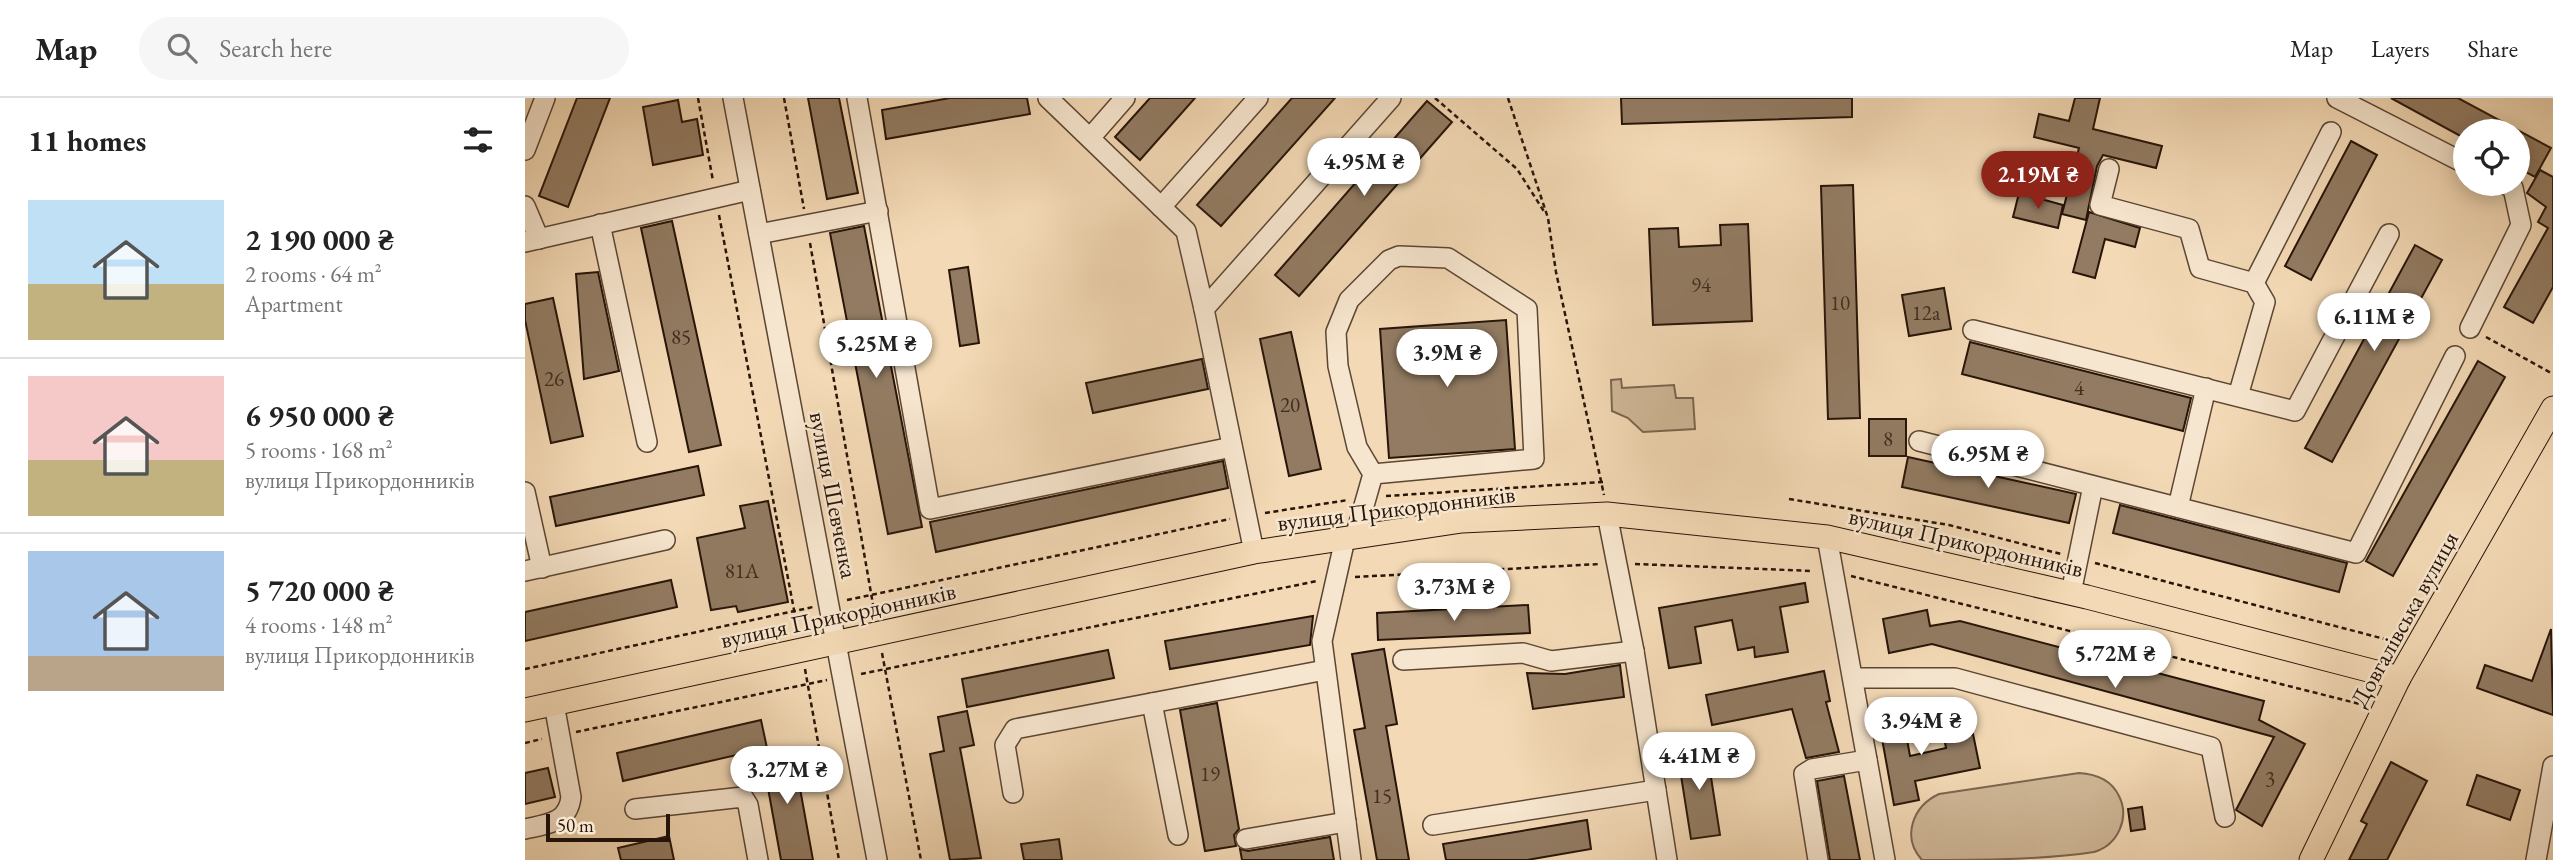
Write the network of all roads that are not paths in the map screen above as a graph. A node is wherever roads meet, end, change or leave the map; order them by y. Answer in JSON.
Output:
{"nodes":[{"id":1,"x":545,"y":98,"type":"edge"},
{"id":2,"x":733,"y":98,"type":"edge"},
{"id":3,"x":857,"y":98,"type":"edge"},
{"id":4,"x":1048,"y":98,"type":"edge"},
{"id":5,"x":1125,"y":98,"type":"edge"},
{"id":6,"x":1258,"y":98,"type":"edge"},
{"id":7,"x":1391,"y":98,"type":"edge"},
{"id":8,"x":2337,"y":98,"type":"edge"},
{"id":9,"x":2331,"y":132,"type":"dead end"},
{"id":10,"x":1090,"y":138,"type":"junction"},
{"id":11,"x":525,"y":150,"type":"edge"},
{"id":12,"x":2453,"y":157,"type":"edge"},
{"id":13,"x":2109,"y":169,"type":"dead end"},
{"id":14,"x":750,"y":190,"type":"junction"},
{"id":15,"x":2515,"y":196,"type":"edge"},
{"id":16,"x":525,"y":206,"type":"edge"},
{"id":17,"x":1161,"y":207,"type":"junction"},
{"id":18,"x":878,"y":211,"type":"junction"},
{"id":19,"x":600,"y":224,"type":"junction"},
{"id":20,"x":2389,"y":233,"type":"dead end"},
{"id":21,"x":759,"y":234,"type":"junction"},
{"id":22,"x":532,"y":241,"type":"edge"},
{"id":23,"x":2254,"y":283,"type":"junction"},
{"id":24,"x":1204,"y":309,"type":"junction"},
{"id":25,"x":2470,"y":328,"type":"road end"},
{"id":26,"x":1973,"y":330,"type":"dead end"},
{"id":27,"x":2455,"y":356,"type":"dead end"},
{"id":28,"x":2206,"y":388,"type":"junction"},
{"id":29,"x":2238,"y":396,"type":"junction"},
{"id":30,"x":2553,"y":408,"type":"edge"},
{"id":31,"x":1919,"y":441,"type":"dead end"},
{"id":32,"x":647,"y":442,"type":"dead end"},
{"id":33,"x":1232,"y":447,"type":"junction"},
{"id":34,"x":1373,"y":474,"type":"junction"},
{"id":35,"x":2093,"y":486,"type":"junction"},
{"id":36,"x":525,"y":492,"type":"edge"},
{"id":37,"x":2178,"y":508,"type":"junction"},
{"id":38,"x":1607,"y":514,"type":"junction"},
{"id":39,"x":1827,"y":537,"type":"junction"},
{"id":40,"x":1350,"y":538,"type":"junction"},
{"id":41,"x":665,"y":540,"type":"dead end"},
{"id":42,"x":1254,"y":552,"type":"junction"},
{"id":43,"x":533,"y":569,"type":"edge"},
{"id":44,"x":2071,"y":593,"type":"junction"},
{"id":45,"x":837,"y":641,"type":"junction"},
{"id":46,"x":1634,"y":651,"type":"junction"},
{"id":47,"x":1403,"y":660,"type":"dead end"},
{"id":48,"x":1325,"y":670,"type":"junction"},
{"id":49,"x":1853,"y":678,"type":"junction"},
{"id":50,"x":2399,"y":678,"type":"junction"},
{"id":51,"x":1152,"y":703,"type":"junction"},
{"id":52,"x":554,"y":704,"type":"junction"},
{"id":53,"x":525,"y":710,"type":"edge"},
{"id":54,"x":1867,"y":760,"type":"junction"},
{"id":55,"x":2553,"y":766,"type":"edge"},
{"id":56,"x":1656,"y":790,"type":"junction"},
{"id":57,"x":1013,"y":793,"type":"dead end"},
{"id":58,"x":635,"y":809,"type":"dead end"},
{"id":59,"x":2224,"y":817,"type":"dead end"},
{"id":60,"x":1346,"y":822,"type":"junction"},
{"id":61,"x":1433,"y":825,"type":"dead end"},
{"id":62,"x":525,"y":829,"type":"edge"},
{"id":63,"x":1178,"y":835,"type":"dead end"},
{"id":64,"x":1246,"y":839,"type":"dead end"},
{"id":65,"x":758,"y":860,"type":"edge"},
{"id":66,"x":877,"y":860,"type":"edge"},
{"id":67,"x":1351,"y":860,"type":"edge"},
{"id":68,"x":1667,"y":860,"type":"edge"},
{"id":69,"x":1818,"y":860,"type":"edge"},
{"id":70,"x":1885,"y":860,"type":"edge"},
{"id":71,"x":2311,"y":860,"type":"edge"},
{"id":72,"x":2536,"y":860,"type":"edge"}],
"edges":[{"from":1,"to":11,"type":"street"},
{"from":2,"to":14,"type":"street","name":"вулиця Шевченка"},
{"from":3,"to":18,"type":"street"},
{"from":4,"to":10,"type":"street"},
{"from":5,"to":10,"type":"street"},
{"from":6,"to":17,"type":"street"},
{"from":7,"to":24,"type":"street"},
{"from":8,"to":12,"type":"street"},
{"from":9,"to":23,"type":"street"},
{"from":10,"to":17,"type":"street"},
{"from":13,"to":23,"type":"street"},
{"from":14,"to":19,"type":"street"},
{"from":14,"to":21,"type":"street","name":"вулиця Шевченка"},
{"from":15,"to":25,"type":"street"},
{"from":16,"to":22,"type":"street"},
{"from":17,"to":24,"type":"street"},
{"from":18,"to":21,"type":"street"},
{"from":18,"to":33,"type":"street"},
{"from":19,"to":22,"type":"street"},
{"from":19,"to":32,"type":"street"},
{"from":20,"to":29,"type":"street"},
{"from":21,"to":45,"type":"street","name":"вулиця Шевченка"},
{"from":23,"to":29,"type":"street"},
{"from":24,"to":33,"type":"street"},
{"from":26,"to":28,"type":"street"},
{"from":27,"to":37,"type":"street"},
{"from":28,"to":29,"type":"street"},
{"from":28,"to":37,"type":"street"},
{"from":30,"to":50,"type":"main road","name":"Довгалівська вулиця"},
{"from":31,"to":35,"type":"street"},
{"from":33,"to":42,"type":"street"},
{"from":34,"to":34,"type":"street"},
{"from":34,"to":40,"type":"street"},
{"from":35,"to":37,"type":"street"},
{"from":35,"to":44,"type":"street"},
{"from":36,"to":43,"type":"street"},
{"from":38,"to":39,"type":"main road","name":"вулиця Прикордонників"},
{"from":38,"to":40,"type":"main road","name":"вулиця Прикордонників"},
{"from":38,"to":46,"type":"street"},
{"from":39,"to":44,"type":"main road","name":"вулиця Прикордонників"},
{"from":39,"to":49,"type":"street"},
{"from":40,"to":42,"type":"main road","name":"вулиця Прикордонників"},
{"from":40,"to":48,"type":"street"},
{"from":41,"to":43,"type":"street"},
{"from":42,"to":45,"type":"main road","name":"вулиця Прикордонників"},
{"from":44,"to":50,"type":"main road","name":"вулиця Прикордонників"},
{"from":45,"to":52,"type":"main road","name":"вулиця Прикордонників"},
{"from":45,"to":66,"type":"street","name":"вулиця Шевченка"},
{"from":46,"to":47,"type":"street"},
{"from":46,"to":56,"type":"street"},
{"from":48,"to":51,"type":"street"},
{"from":48,"to":60,"type":"street"},
{"from":49,"to":54,"type":"street"},
{"from":49,"to":59,"type":"street"},
{"from":50,"to":71,"type":"main road","name":"Довгалівська вулиця"},
{"from":51,"to":57,"type":"street"},
{"from":51,"to":63,"type":"street"},
{"from":52,"to":53,"type":"main road","name":"вулиця Прикордонників"},
{"from":52,"to":62,"type":"street"},
{"from":54,"to":69,"type":"street"},
{"from":54,"to":70,"type":"street"},
{"from":55,"to":72,"type":"street"},
{"from":56,"to":61,"type":"street"},
{"from":56,"to":68,"type":"street"},
{"from":58,"to":65,"type":"street"},
{"from":60,"to":64,"type":"street"},
{"from":60,"to":67,"type":"street"}]}
